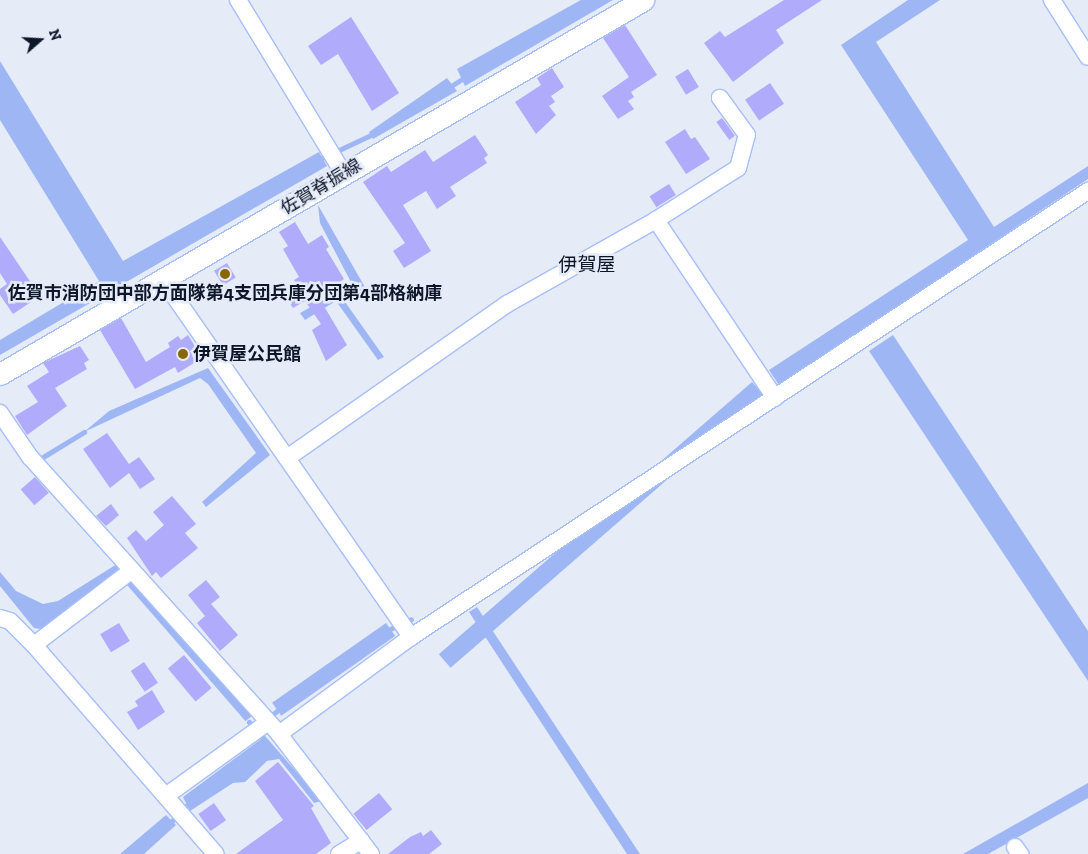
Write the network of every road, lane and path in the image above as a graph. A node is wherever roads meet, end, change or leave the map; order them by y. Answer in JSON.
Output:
{"nodes":[{"id":1,"x":238,"y":0,"type":"edge"},
{"id":2,"x":643,"y":0,"type":"edge"},
{"id":3,"x":1052,"y":0,"type":"edge"},
{"id":4,"x":1088,"y":57,"type":"edge"},
{"id":5,"x":720,"y":98,"type":"dead end"},
{"id":6,"x":341,"y":170,"type":"junction"},
{"id":7,"x":1088,"y":191,"type":"edge"},
{"id":8,"x":656,"y":220,"type":"junction"},
{"id":9,"x":163,"y":280,"type":"junction"},
{"id":10,"x":0,"y":374,"type":"edge"},
{"id":11,"x":775,"y":398,"type":"junction"},
{"id":12,"x":0,"y":413,"type":"edge"},
{"id":13,"x":287,"y":458,"type":"junction"},
{"id":14,"x":126,"y":575,"type":"junction"},
{"id":15,"x":0,"y":618,"type":"edge"},
{"id":16,"x":404,"y":628,"type":"junction"},
{"id":17,"x":34,"y":645,"type":"junction"},
{"id":18,"x":273,"y":729,"type":"junction"},
{"id":19,"x":170,"y":800,"type":"junction"},
{"id":20,"x":361,"y":841,"type":"junction"},
{"id":21,"x":216,"y":854,"type":"edge"},
{"id":22,"x":339,"y":854,"type":"edge"},
{"id":23,"x":372,"y":854,"type":"edge"}],
"edges":[{"from":1,"to":6,"type":"street"},
{"from":2,"to":6,"type":"main road","name":"佐賀脊振線"},
{"from":3,"to":4,"type":"street"},
{"from":5,"to":8,"type":"street"},
{"from":6,"to":9,"type":"main road","name":"佐賀脊振線"},
{"from":7,"to":11,"type":"street"},
{"from":8,"to":11,"type":"street"},
{"from":8,"to":13,"type":"street"},
{"from":9,"to":10,"type":"main road","name":"佐賀脊振線"},
{"from":9,"to":13,"type":"street"},
{"from":11,"to":16,"type":"street"},
{"from":12,"to":14,"type":"street"},
{"from":13,"to":16,"type":"street"},
{"from":14,"to":17,"type":"street"},
{"from":14,"to":18,"type":"street"},
{"from":15,"to":17,"type":"street"},
{"from":16,"to":18,"type":"street"},
{"from":17,"to":19,"type":"street"},
{"from":18,"to":19,"type":"street"},
{"from":18,"to":20,"type":"street"},
{"from":19,"to":21,"type":"street"},
{"from":20,"to":22,"type":"street"},
{"from":20,"to":23,"type":"street"}]}
